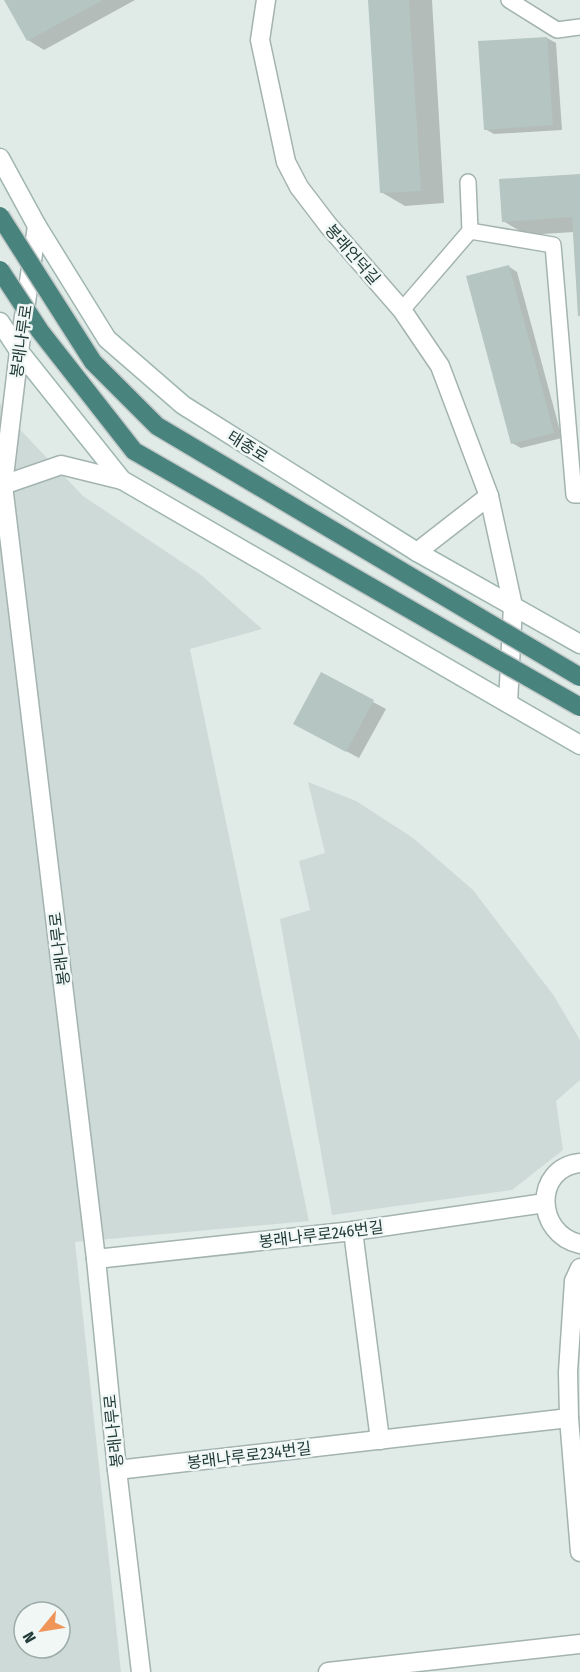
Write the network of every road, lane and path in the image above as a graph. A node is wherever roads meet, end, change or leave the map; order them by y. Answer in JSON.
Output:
{"nodes":[{"id":1,"x":266,"y":0,"type":"edge"},
{"id":2,"x":509,"y":0,"type":"edge"},
{"id":3,"x":580,"y":27,"type":"edge"},
{"id":4,"x":0,"y":158,"type":"edge"},
{"id":5,"x":468,"y":182,"type":"dead end"},
{"id":6,"x":0,"y":216,"type":"edge"},
{"id":7,"x":37,"y":226,"type":"junction"},
{"id":8,"x":470,"y":231,"type":"junction"},
{"id":9,"x":0,"y":270,"type":"edge"},
{"id":10,"x":402,"y":310,"type":"junction"},
{"id":11,"x":0,"y":322,"type":"edge"},
{"id":12,"x":19,"y":351,"type":"junction"},
{"id":13,"x":122,"y":480,"type":"junction"},
{"id":14,"x":3,"y":485,"type":"junction"},
{"id":15,"x":580,"y":495,"type":"edge"},
{"id":16,"x":489,"y":496,"type":"junction"},
{"id":17,"x":417,"y":552,"type":"junction"},
{"id":18,"x":513,"y":606,"type":"junction"},
{"id":19,"x":580,"y":644,"type":"edge"},
{"id":20,"x":580,"y":677,"type":"edge"},
{"id":21,"x":508,"y":703,"type":"junction"},
{"id":22,"x":580,"y":707,"type":"edge"},
{"id":23,"x":580,"y":745,"type":"edge"},
{"id":24,"x":580,"y":1163,"type":"edge"},
{"id":25,"x":545,"y":1203,"type":"junction"},
{"id":26,"x":353,"y":1232,"type":"junction"},
{"id":27,"x":580,"y":1244,"type":"edge"},
{"id":28,"x":96,"y":1259,"type":"junction"},
{"id":29,"x":580,"y":1268,"type":"edge"},
{"id":30,"x":574,"y":1371,"type":"edge"},
{"id":31,"x":569,"y":1418,"type":"junction"},
{"id":32,"x":380,"y":1440,"type":"junction"},
{"id":33,"x":117,"y":1470,"type":"junction"},
{"id":34,"x":580,"y":1552,"type":"edge"},
{"id":35,"x":580,"y":1644,"type":"edge"},
{"id":36,"x":141,"y":1672,"type":"edge"},
{"id":37,"x":328,"y":1672,"type":"edge"}],
"edges":[{"from":1,"to":10,"type":"street","name":"봉래언덕길"},
{"from":2,"to":3,"type":"lane"},
{"from":4,"to":7,"type":"street","name":"태종로"},
{"from":5,"to":8,"type":"lane"},
{"from":6,"to":20,"type":"highway","bridge":true},
{"from":7,"to":12,"type":"street","name":"봉래나루로"},
{"from":7,"to":17,"type":"street","name":"태종로"},
{"from":8,"to":10,"type":"lane"},
{"from":8,"to":15,"type":"lane"},
{"from":9,"to":22,"type":"highway","bridge":true},
{"from":10,"to":16,"type":"street","name":"봉래언덕길"},
{"from":11,"to":12,"type":"street"},
{"from":12,"to":13,"type":"street"},
{"from":12,"to":14,"type":"street","name":"봉래나루로"},
{"from":13,"to":14,"type":"street"},
{"from":13,"to":21,"type":"street"},
{"from":14,"to":28,"type":"street","name":"봉래나루로"},
{"from":16,"to":17,"type":"street"},
{"from":16,"to":18,"type":"street","name":"봉래언덕길"},
{"from":17,"to":18,"type":"street","name":"태종로"},
{"from":18,"to":19,"type":"street","name":"태종로"},
{"from":18,"to":21,"type":"street","name":"봉래언덕길"},
{"from":21,"to":23,"type":"street"},
{"from":24,"to":25,"type":"street"},
{"from":25,"to":26,"type":"street","name":"봉래나루로246번길"},
{"from":25,"to":27,"type":"street"},
{"from":26,"to":28,"type":"street","name":"봉래나루로246번길"},
{"from":26,"to":32,"type":"street"},
{"from":28,"to":33,"type":"street","name":"봉래나루로"},
{"from":29,"to":30,"type":"street"},
{"from":30,"to":31,"type":"street"},
{"from":31,"to":32,"type":"street","name":"봉래나루로234번길"},
{"from":31,"to":34,"type":"street"},
{"from":32,"to":33,"type":"street","name":"봉래나루로234번길"},
{"from":33,"to":36,"type":"street","name":"봉래나루로"},
{"from":35,"to":37,"type":"street"}]}
